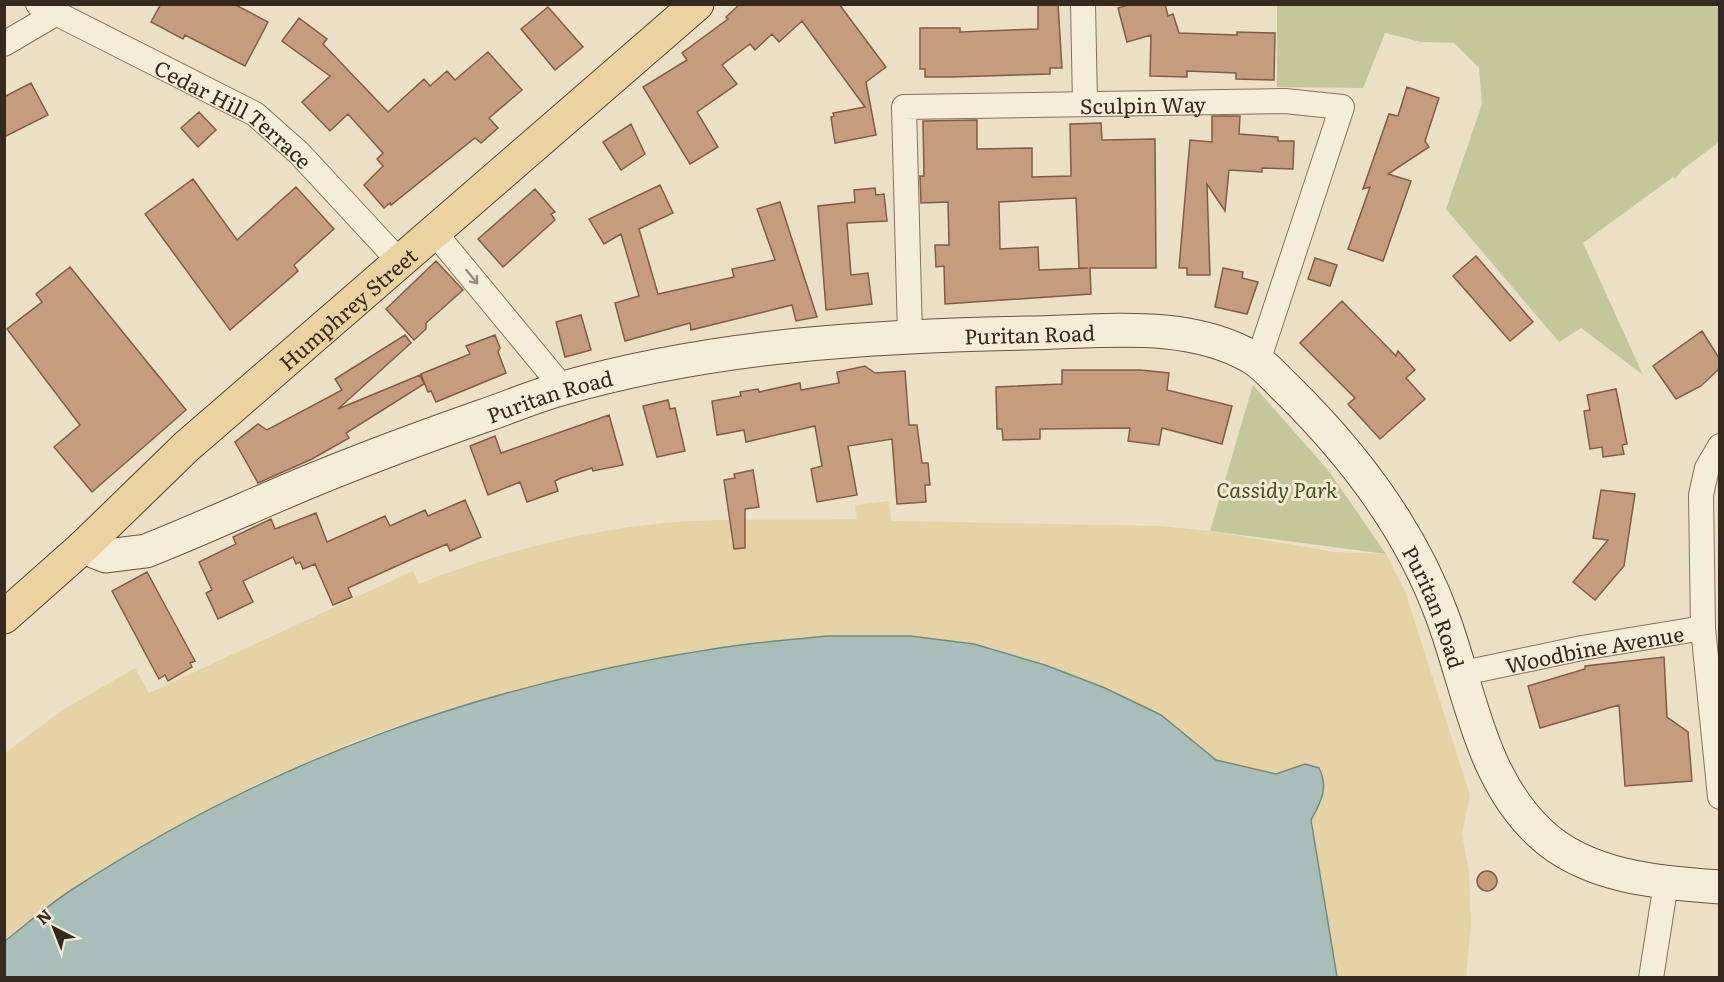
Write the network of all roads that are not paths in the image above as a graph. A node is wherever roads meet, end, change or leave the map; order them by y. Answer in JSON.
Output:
{"nodes":[{"id":1,"x":697,"y":4,"type":"edge"},
{"id":2,"x":1083,"y":4,"type":"edge"},
{"id":3,"x":46,"y":9,"type":"edge"},
{"id":4,"x":4,"y":44,"type":"edge"},
{"id":5,"x":1085,"y":103,"type":"junction"},
{"id":6,"x":434,"y":232,"type":"junction"},
{"id":7,"x":400,"y":262,"type":"junction"},
{"id":8,"x":910,"y":336,"type":"junction"},
{"id":9,"x":1258,"y":361,"type":"junction"},
{"id":10,"x":563,"y":388,"type":"junction"},
{"id":11,"x":1719,"y":446,"type":"edge"},
{"id":12,"x":83,"y":547,"type":"junction"},
{"id":13,"x":4,"y":617,"type":"edge"},
{"id":14,"x":1703,"y":628,"type":"junction"},
{"id":15,"x":1459,"y":674,"type":"junction"},
{"id":16,"x":1719,"y":797,"type":"edge"},
{"id":17,"x":1666,"y":883,"type":"junction"},
{"id":18,"x":1719,"y":887,"type":"edge"},
{"id":19,"x":1651,"y":978,"type":"edge"}],
"edges":[{"from":1,"to":6,"type":"main road","name":"Humphrey Street"},
{"from":2,"to":5,"type":"street"},
{"from":3,"to":4,"type":"street"},
{"from":3,"to":7,"type":"street","name":"Cedar Hill Terrace"},
{"from":5,"to":8,"type":"street","name":"Sculpin Way"},
{"from":5,"to":9,"type":"street","name":"Sculpin Way"},
{"from":6,"to":7,"type":"main road","name":"Humphrey Street"},
{"from":6,"to":10,"type":"street","one_way":true},
{"from":7,"to":12,"type":"main road","name":"Humphrey Street"},
{"from":8,"to":9,"type":"street","name":"Puritan Road"},
{"from":8,"to":10,"type":"street","name":"Puritan Road"},
{"from":9,"to":15,"type":"street","name":"Puritan Road"},
{"from":10,"to":12,"type":"street","name":"Puritan Road"},
{"from":11,"to":14,"type":"street"},
{"from":12,"to":13,"type":"main road","name":"Humphrey Street"},
{"from":14,"to":15,"type":"street","name":"Woodbine Avenue"},
{"from":14,"to":16,"type":"street","name":"Woodbine Avenue"},
{"from":15,"to":17,"type":"street","name":"Puritan Road"},
{"from":17,"to":18,"type":"street","name":"Puritan Road"},
{"from":17,"to":19,"type":"street"}]}
